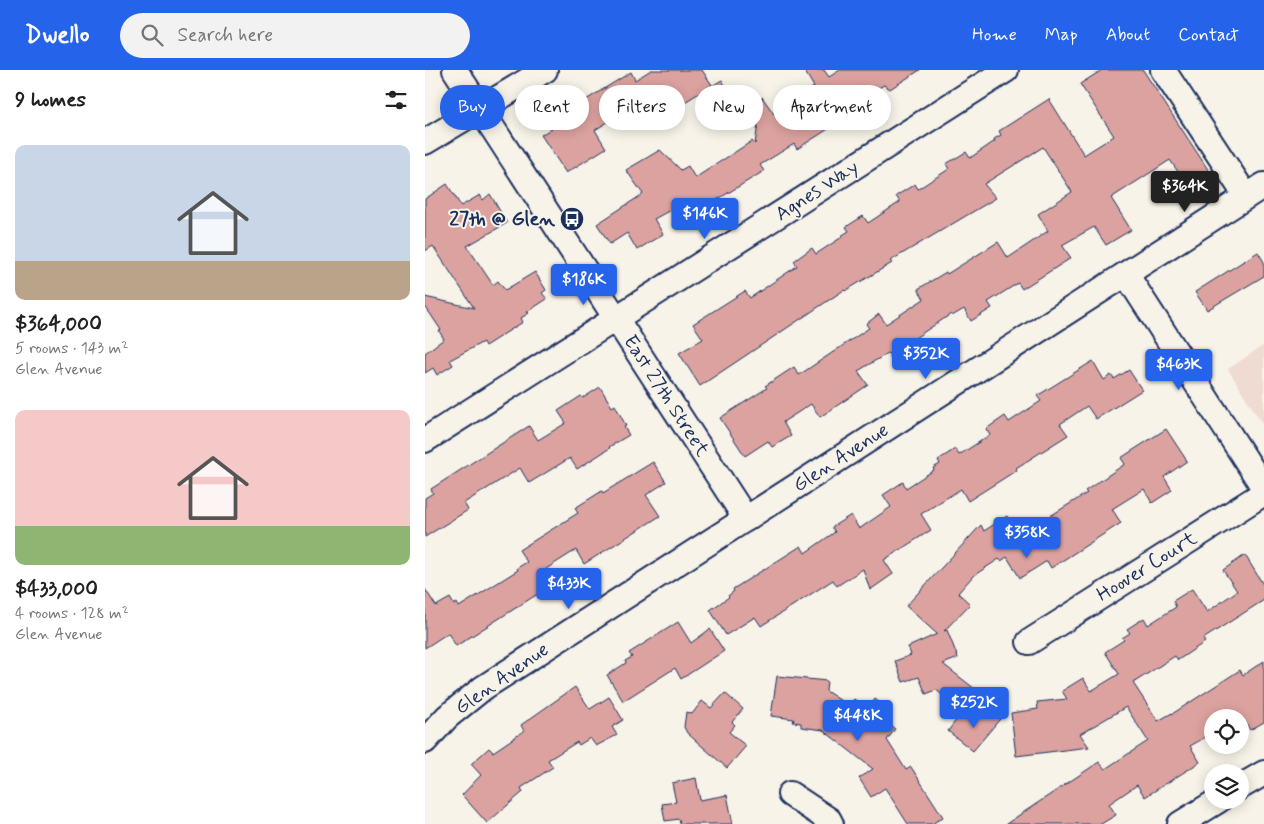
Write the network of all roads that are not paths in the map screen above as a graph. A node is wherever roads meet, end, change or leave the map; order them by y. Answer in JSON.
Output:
{"nodes":[{"id":1,"x":455,"y":70,"type":"edge"},
{"id":2,"x":545,"y":70,"type":"edge"},
{"id":3,"x":1006,"y":70,"type":"edge"},
{"id":4,"x":1163,"y":70,"type":"edge"},
{"id":5,"x":465,"y":85,"type":"edge"},
{"id":6,"x":505,"y":94,"type":"edge"},
{"id":7,"x":445,"y":130,"type":"edge"},
{"id":8,"x":495,"y":130,"type":"edge"},
{"id":9,"x":425,"y":142,"type":"edge"},
{"id":10,"x":1255,"y":190,"type":"edge"},
{"id":11,"x":1127,"y":274,"type":"junction"},
{"id":12,"x":617,"y":320,"type":"junction"},
{"id":13,"x":425,"y":440,"type":"edge"},
{"id":14,"x":1264,"y":488,"type":"edge"},
{"id":15,"x":1264,"y":492,"type":"edge"},
{"id":16,"x":746,"y":519,"type":"junction"},
{"id":17,"x":1029,"y":642,"type":"dead end"},
{"id":18,"x":425,"y":741,"type":"edge"},
{"id":19,"x":1264,"y":773,"type":"edge"},
{"id":20,"x":1249,"y":782,"type":"edge"},
{"id":21,"x":790,"y":794,"type":"dead end"},
{"id":22,"x":1204,"y":809,"type":"edge"},
{"id":23,"x":831,"y":824,"type":"edge"},
{"id":24,"x":1180,"y":824,"type":"edge"}],
"edges":[{"from":1,"to":5,"type":"street","name":"East 27th Street"},
{"from":2,"to":6,"type":"street"},
{"from":3,"to":12,"type":"street","name":"Agnes Way"},
{"from":4,"to":10,"type":"street"},
{"from":7,"to":9,"type":"street"},
{"from":8,"to":12,"type":"street","name":"East 27th Street"},
{"from":10,"to":11,"type":"street","name":"Glen Avenue"},
{"from":11,"to":14,"type":"street"},
{"from":11,"to":16,"type":"street","name":"Glen Avenue"},
{"from":12,"to":13,"type":"street","name":"Agnes Way"},
{"from":12,"to":16,"type":"street","name":"East 27th Street"},
{"from":15,"to":17,"type":"street","name":"Hoover Court"},
{"from":16,"to":18,"type":"street","name":"Glen Avenue"},
{"from":19,"to":20,"type":"street"},
{"from":21,"to":23,"type":"street"},
{"from":22,"to":24,"type":"street"}]}
